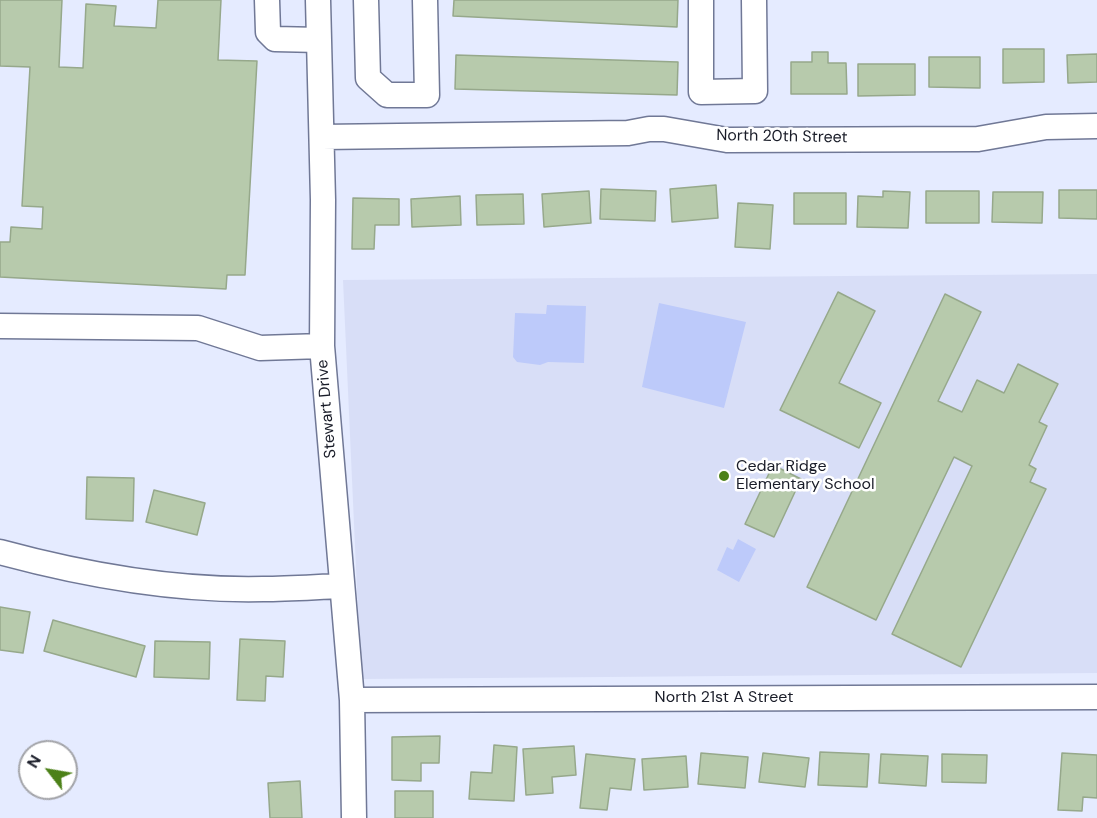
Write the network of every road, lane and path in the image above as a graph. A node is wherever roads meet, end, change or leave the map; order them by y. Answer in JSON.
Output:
{"nodes":[{"id":1,"x":267,"y":0,"type":"edge"},
{"id":2,"x":318,"y":0,"type":"edge"},
{"id":3,"x":366,"y":0,"type":"edge"},
{"id":4,"x":425,"y":0,"type":"edge"},
{"id":5,"x":701,"y":0,"type":"edge"},
{"id":6,"x":754,"y":0,"type":"edge"},
{"id":7,"x":319,"y":40,"type":"junction"},
{"id":8,"x":1097,"y":126,"type":"edge"},
{"id":9,"x":322,"y":137,"type":"junction"},
{"id":10,"x":0,"y":326,"type":"edge"},
{"id":11,"x":322,"y":346,"type":"junction"},
{"id":12,"x":0,"y":552,"type":"edge"},
{"id":13,"x":341,"y":586,"type":"junction"},
{"id":14,"x":1097,"y":697,"type":"edge"},
{"id":15,"x":352,"y":700,"type":"junction"},
{"id":16,"x":354,"y":818,"type":"edge"}],
"edges":[{"from":1,"to":7,"type":"street"},
{"from":2,"to":7,"type":"street","name":"Stewart Drive"},
{"from":3,"to":4,"type":"street"},
{"from":5,"to":6,"type":"street"},
{"from":7,"to":9,"type":"street","name":"Stewart Drive"},
{"from":8,"to":9,"type":"street","name":"North 20th Street"},
{"from":9,"to":11,"type":"street","name":"Stewart Drive"},
{"from":10,"to":11,"type":"street"},
{"from":11,"to":13,"type":"street","name":"Stewart Drive"},
{"from":12,"to":13,"type":"street"},
{"from":13,"to":15,"type":"street","name":"Stewart Drive"},
{"from":14,"to":15,"type":"street","name":"North 21st A Street"},
{"from":15,"to":16,"type":"street","name":"Stewart Drive"}]}
